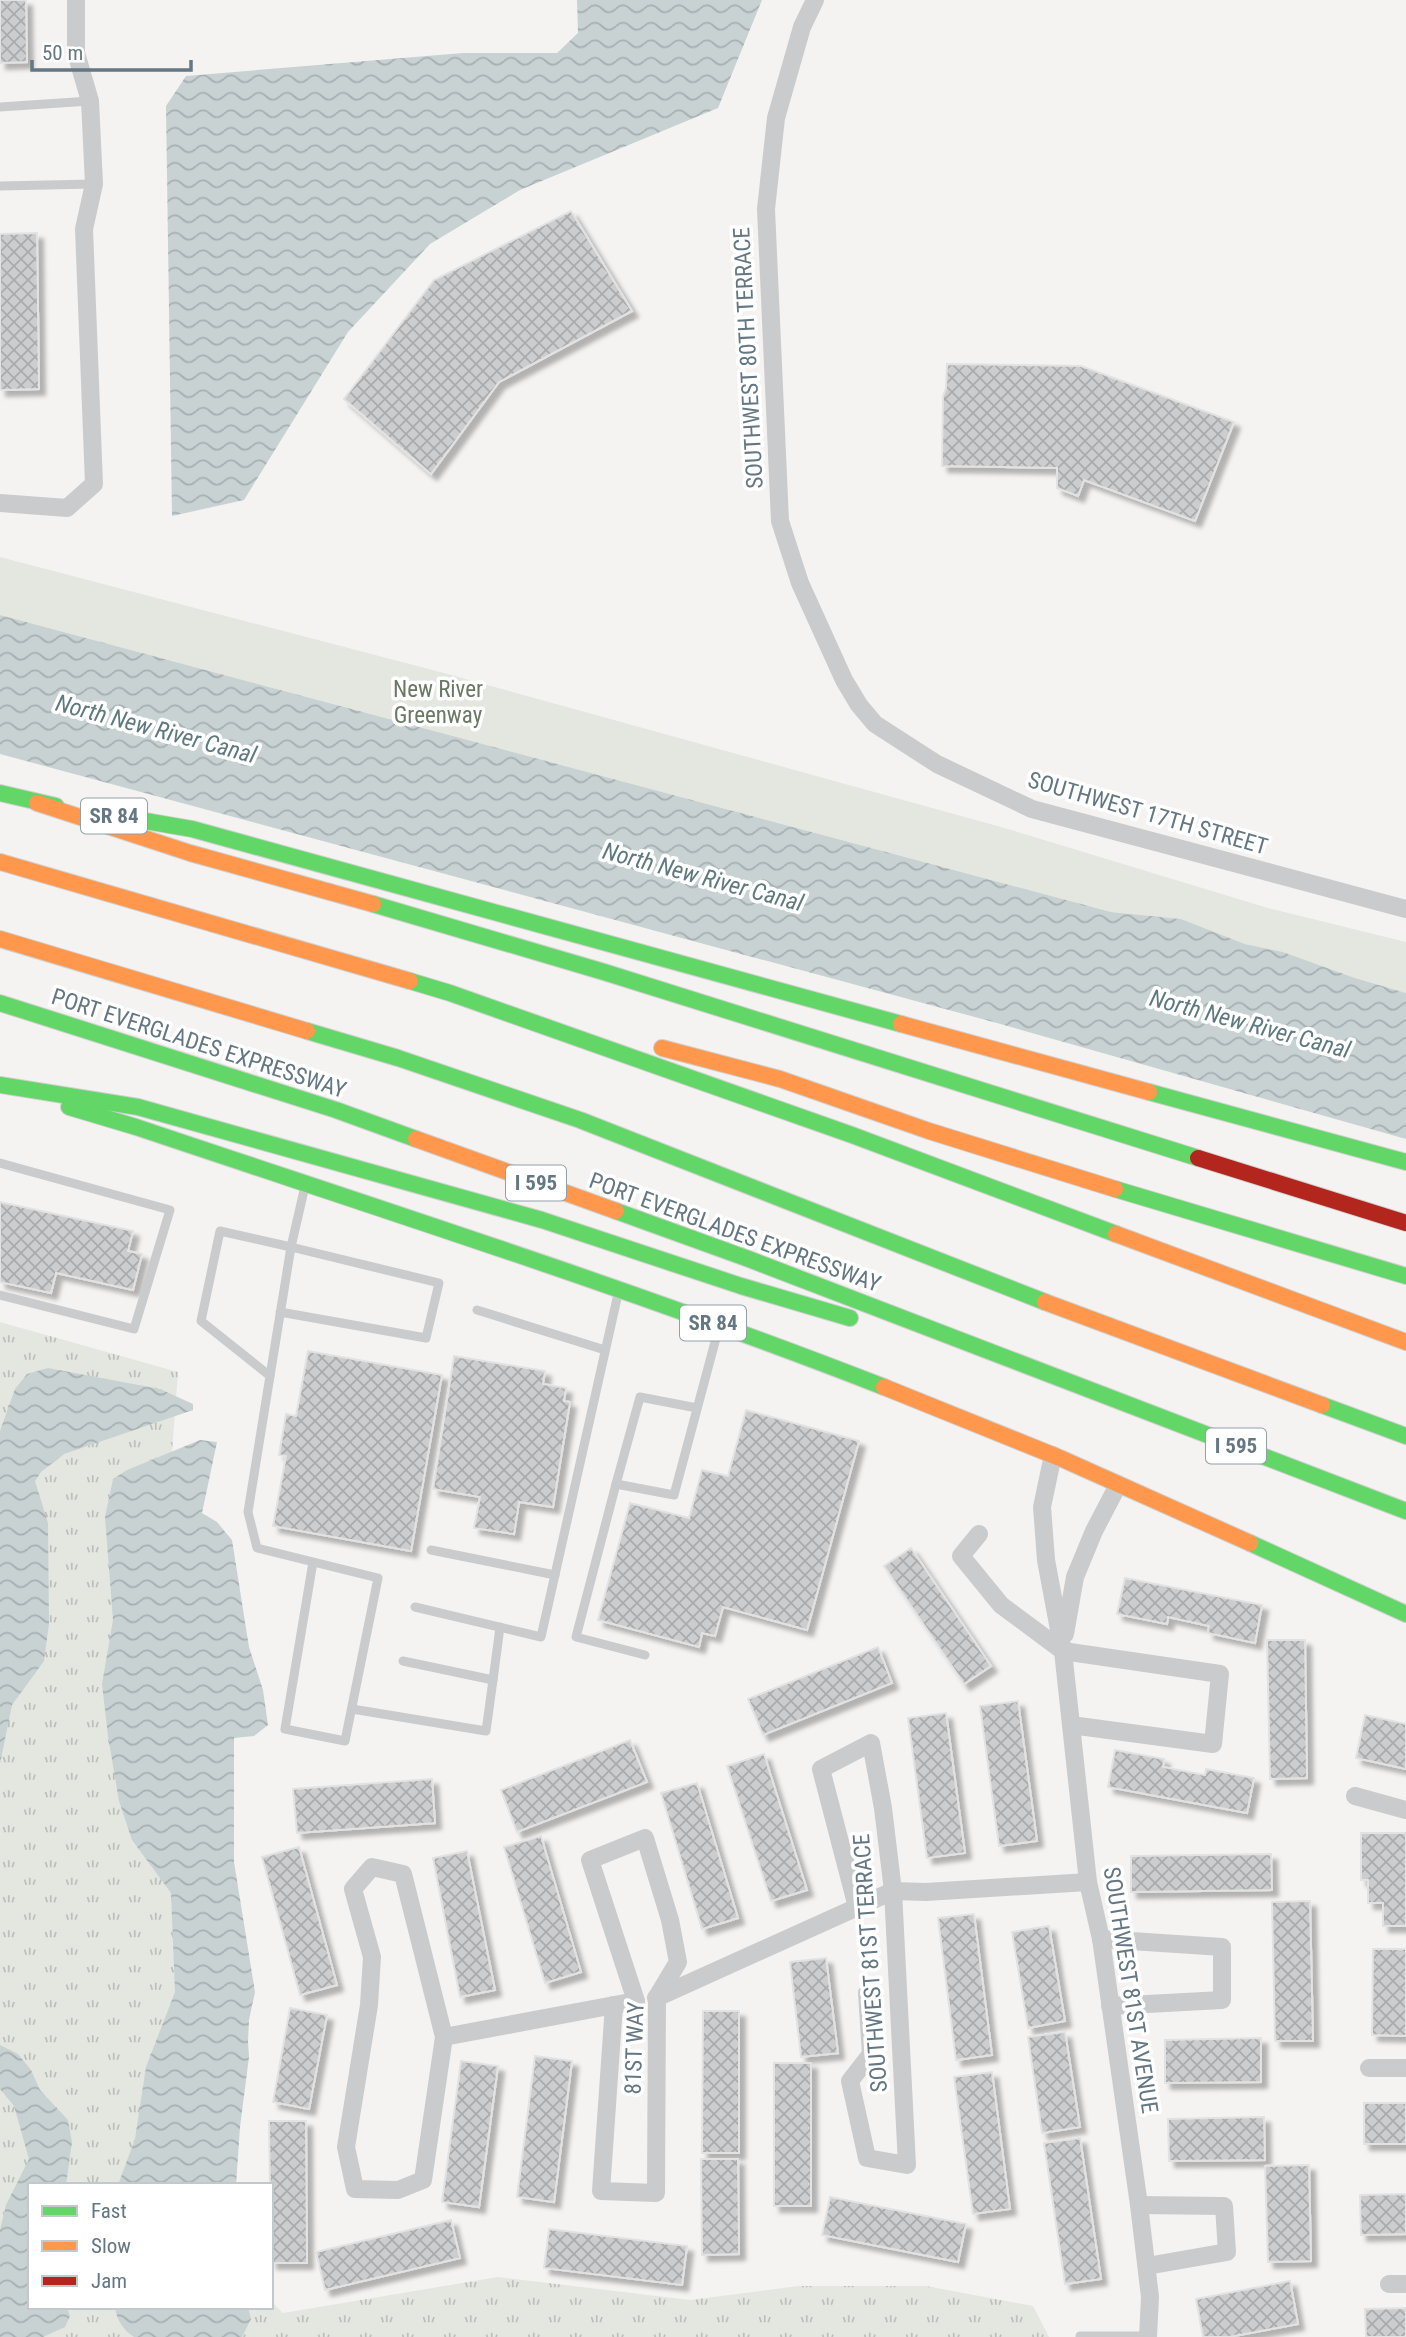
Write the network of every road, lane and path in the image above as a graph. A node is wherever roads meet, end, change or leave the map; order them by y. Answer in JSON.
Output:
{"nodes":[{"id":1,"x":76,"y":0,"type":"edge"},
{"id":2,"x":815,"y":0,"type":"edge"},
{"id":3,"x":90,"y":101,"type":"junction"},
{"id":4,"x":0,"y":107,"type":"edge"},
{"id":5,"x":94,"y":184,"type":"junction"},
{"id":6,"x":0,"y":186,"type":"edge"},
{"id":7,"x":0,"y":503,"type":"edge"},
{"id":8,"x":859,"y":705,"type":"joint"},
{"id":9,"x":0,"y":793,"type":"edge"},
{"id":10,"x":37,"y":803,"type":"junction"},
{"id":11,"x":0,"y":862,"type":"edge"},
{"id":12,"x":1406,"y":909,"type":"edge"},
{"id":13,"x":0,"y":939,"type":"edge"},
{"id":14,"x":450,"y":993,"type":"junction"},
{"id":15,"x":0,"y":1003,"type":"edge"},
{"id":16,"x":0,"y":1086,"type":"edge"},
{"id":17,"x":1406,"y":1162,"type":"edge"},
{"id":18,"x":0,"y":1163,"type":"edge"},
{"id":19,"x":305,"y":1184,"type":"junction"},
{"id":20,"x":1406,"y":1223,"type":"edge"},
{"id":21,"x":291,"y":1247,"type":"junction"},
{"id":22,"x":1406,"y":1276,"type":"edge"},
{"id":23,"x":619,"y":1288,"type":"junction"},
{"id":24,"x":0,"y":1295,"type":"edge"},
{"id":25,"x":477,"y":1310,"type":"dead end"},
{"id":26,"x":280,"y":1312,"type":"junction"},
{"id":27,"x":719,"y":1325,"type":"junction"},
{"id":28,"x":1406,"y":1342,"type":"edge"},
{"id":29,"x":605,"y":1350,"type":"junction"},
{"id":30,"x":270,"y":1376,"type":"junction"},
{"id":31,"x":1066,"y":1382,"type":"junction"},
{"id":32,"x":697,"y":1408,"type":"junction"},
{"id":33,"x":1406,"y":1436,"type":"edge"},
{"id":34,"x":1052,"y":1455,"type":"junction"},
{"id":35,"x":616,"y":1485,"type":"junction"},
{"id":36,"x":1118,"y":1485,"type":"junction"},
{"id":37,"x":1406,"y":1511,"type":"edge"},
{"id":38,"x":979,"y":1534,"type":"dead end"},
{"id":39,"x":431,"y":1550,"type":"dead end"},
{"id":40,"x":313,"y":1562,"type":"junction"},
{"id":41,"x":555,"y":1575,"type":"junction"},
{"id":42,"x":415,"y":1607,"type":"dead end"},
{"id":43,"x":1406,"y":1614,"type":"edge"},
{"id":44,"x":500,"y":1627,"type":"junction"},
{"id":45,"x":1063,"y":1651,"type":"junction"},
{"id":46,"x":645,"y":1655,"type":"dead end"},
{"id":47,"x":403,"y":1661,"type":"dead end"},
{"id":48,"x":493,"y":1681,"type":"junction"},
{"id":49,"x":352,"y":1709,"type":"junction"},
{"id":50,"x":1071,"y":1725,"type":"junction"},
{"id":51,"x":1355,"y":1796,"type":"dead end"},
{"id":52,"x":1406,"y":1810,"type":"edge"},
{"id":53,"x":1088,"y":1882,"type":"junction"},
{"id":54,"x":893,"y":1891,"type":"junction"},
{"id":55,"x":857,"y":1907,"type":"junction"},
{"id":56,"x":1101,"y":1938,"type":"junction"},
{"id":57,"x":867,"y":1993,"type":"dead end"},
{"id":58,"x":657,"y":1997,"type":"junction"},
{"id":59,"x":636,"y":2001,"type":"junction"},
{"id":60,"x":614,"y":2005,"type":"junction"},
{"id":61,"x":1110,"y":2006,"type":"junction"},
{"id":62,"x":444,"y":2037,"type":"junction"},
{"id":63,"x":1369,"y":2068,"type":"dead end"},
{"id":64,"x":1406,"y":2068,"type":"edge"},
{"id":65,"x":1139,"y":2205,"type":"junction"},
{"id":66,"x":1147,"y":2266,"type":"junction"},
{"id":67,"x":1080,"y":2336,"type":"edge"},
{"id":68,"x":1148,"y":2336,"type":"edge"}],
"edges":[{"from":1,"to":3,"type":"street"},
{"from":2,"to":8,"type":"street","name":"SOUTHWEST 80TH TERRACE"},
{"from":3,"to":4,"type":"lane"},
{"from":3,"to":5,"type":"street"},
{"from":5,"to":6,"type":"lane"},
{"from":5,"to":7,"type":"street"},
{"from":8,"to":12,"type":"street","name":"SOUTHWEST 17TH STREET"},
{"from":9,"to":10,"type":"main road","number":"SR 84"},
{"from":10,"to":17,"type":"main road","number":"SR 84"},
{"from":10,"to":20,"type":"main road"},
{"from":11,"to":14,"type":"main road"},
{"from":13,"to":33,"type":"main road"},
{"from":14,"to":22,"type":"main road"},
{"from":14,"to":28,"type":"main road"},
{"from":15,"to":31,"type":"main road","name":"PORT EVERGLADES EXPRESSWAY","number":"I 595"},
{"from":16,"to":19,"type":"main road","number":"SR 84"},
{"from":16,"to":31,"type":"main road"},
{"from":18,"to":24,"type":"lane"},
{"from":19,"to":21,"type":"lane"},
{"from":19,"to":23,"type":"main road","number":"SR 84"},
{"from":21,"to":26,"type":"lane"},
{"from":21,"to":26,"type":"lane"},
{"from":21,"to":30,"type":"lane"},
{"from":23,"to":27,"type":"main road","number":"SR 84"},
{"from":23,"to":29,"type":"lane"},
{"from":25,"to":29,"type":"lane"},
{"from":26,"to":30,"type":"lane"},
{"from":27,"to":32,"type":"lane"},
{"from":27,"to":34,"type":"main road","number":"SR 84"},
{"from":29,"to":41,"type":"lane"},
{"from":30,"to":40,"type":"lane"},
{"from":31,"to":37,"type":"main road","name":"PORT EVERGLADES EXPRESSWAY","number":"I 595"},
{"from":32,"to":35,"type":"lane"},
{"from":32,"to":35,"type":"lane"},
{"from":34,"to":36,"type":"main road","number":"SR 84"},
{"from":34,"to":45,"type":"street","name":"SOUTHWEST 81ST AVENUE"},
{"from":35,"to":46,"type":"lane"},
{"from":36,"to":43,"type":"main road","number":"SR 84"},
{"from":36,"to":45,"type":"street","name":"SOUTHWEST 81ST AVENUE"},
{"from":38,"to":45,"type":"street"},
{"from":39,"to":41,"type":"lane"},
{"from":40,"to":49,"type":"lane"},
{"from":40,"to":49,"type":"lane"},
{"from":41,"to":44,"type":"lane"},
{"from":42,"to":44,"type":"lane"},
{"from":44,"to":48,"type":"lane"},
{"from":45,"to":50,"type":"street","name":"SOUTHWEST 81ST AVENUE"},
{"from":45,"to":50,"type":"street"},
{"from":47,"to":48,"type":"lane"},
{"from":48,"to":49,"type":"lane"},
{"from":50,"to":53,"type":"street","name":"SOUTHWEST 81ST AVENUE"},
{"from":51,"to":52,"type":"street"},
{"from":53,"to":54,"type":"street"},
{"from":53,"to":56,"type":"street","name":"SOUTHWEST 81ST AVENUE"},
{"from":54,"to":55,"type":"street"},
{"from":54,"to":55,"type":"street","name":"SOUTHWEST 81ST TERRACE"},
{"from":54,"to":57,"type":"street","name":"SOUTHWEST 81ST TERRACE"},
{"from":55,"to":58,"type":"street"},
{"from":56,"to":61,"type":"street","name":"SOUTHWEST 81ST AVENUE"},
{"from":56,"to":61,"type":"street"},
{"from":58,"to":59,"type":"street"},
{"from":58,"to":59,"type":"street","name":"81ST WAY"},
{"from":58,"to":60,"type":"street","name":"81ST WAY"},
{"from":59,"to":60,"type":"street"},
{"from":60,"to":62,"type":"street"},
{"from":61,"to":65,"type":"street","name":"SOUTHWEST 81ST AVENUE"},
{"from":62,"to":62,"type":"street"},
{"from":63,"to":64,"type":"street"},
{"from":65,"to":66,"type":"street","name":"SOUTHWEST 81ST AVENUE"},
{"from":65,"to":66,"type":"street"},
{"from":66,"to":68,"type":"street","name":"SOUTHWEST 81ST AVENUE"},
{"from":67,"to":68,"type":"lane"}]}
